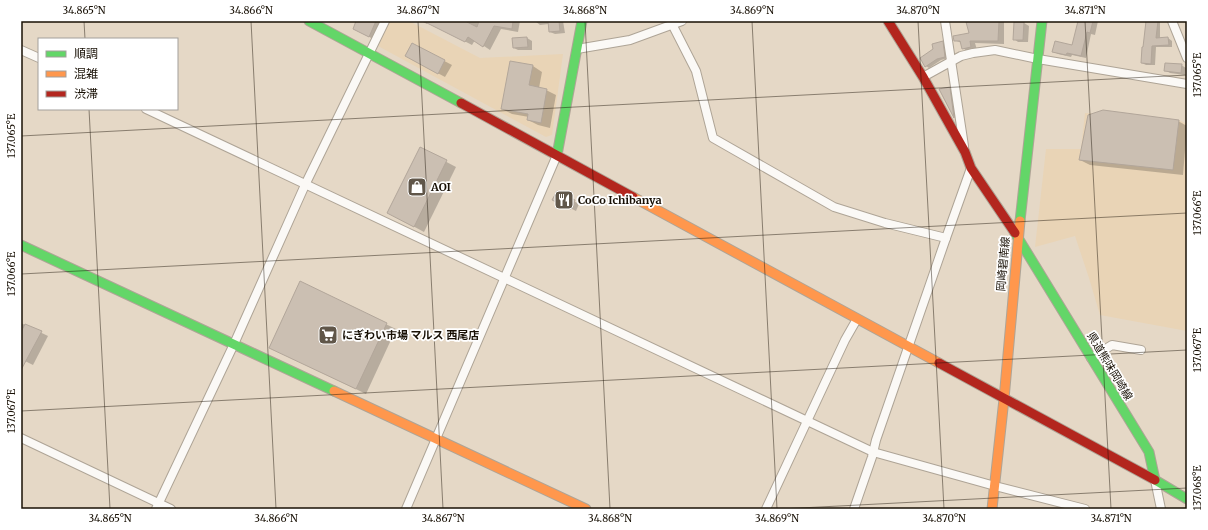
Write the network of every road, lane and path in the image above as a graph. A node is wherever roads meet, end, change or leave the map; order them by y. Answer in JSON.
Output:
{"nodes":[{"id":1,"x":309,"y":21,"type":"edge"},
{"id":2,"x":385,"y":21,"type":"edge"},
{"id":3,"x":582,"y":21,"type":"edge"},
{"id":4,"x":682,"y":21,"type":"edge"},
{"id":5,"x":888,"y":21,"type":"edge"},
{"id":6,"x":945,"y":21,"type":"edge"},
{"id":7,"x":1042,"y":21,"type":"edge"},
{"id":8,"x":1172,"y":21,"type":"edge"},
{"id":9,"x":672,"y":24,"type":"junction"},
{"id":10,"x":577,"y":49,"type":"junction"},
{"id":11,"x":21,"y":50,"type":"edge"},
{"id":12,"x":369,"y":54,"type":"junction"},
{"id":13,"x":38,"y":58,"type":"edge"},
{"id":14,"x":1187,"y":58,"type":"edge"},
{"id":15,"x":1038,"y":59,"type":"junction"},
{"id":16,"x":952,"y":63,"type":"junction"},
{"id":17,"x":923,"y":77,"type":"junction"},
{"id":18,"x":1187,"y":84,"type":"edge"},
{"id":19,"x":148,"y":110,"type":"edge"},
{"id":20,"x":965,"y":152,"type":"junction"},
{"id":21,"x":556,"y":156,"type":"junction"},
{"id":22,"x":971,"y":168,"type":"junction"},
{"id":23,"x":305,"y":185,"type":"junction"},
{"id":24,"x":1018,"y":236,"type":"junction"},
{"id":25,"x":946,"y":238,"type":"junction"},
{"id":26,"x":21,"y":245,"type":"edge"},
{"id":27,"x":504,"y":278,"type":"junction"},
{"id":28,"x":857,"y":319,"type":"junction"},
{"id":29,"x":234,"y":344,"type":"junction"},
{"id":30,"x":909,"y":347,"type":"junction"},
{"id":31,"x":1141,"y":350,"type":"dead end"},
{"id":32,"x":1091,"y":358,"type":"junction"},
{"id":33,"x":1004,"y":399,"type":"junction"},
{"id":34,"x":807,"y":421,"type":"junction"},
{"id":35,"x":21,"y":438,"type":"edge"},
{"id":36,"x":436,"y":439,"type":"junction"},
{"id":37,"x":873,"y":452,"type":"junction"},
{"id":38,"x":1155,"y":480,"type":"junction"},
{"id":39,"x":995,"y":486,"type":"junction"},
{"id":40,"x":1186,"y":496,"type":"edge"},
{"id":41,"x":157,"y":506,"type":"edge"},
{"id":42,"x":171,"y":509,"type":"edge"},
{"id":43,"x":406,"y":509,"type":"edge"},
{"id":44,"x":586,"y":509,"type":"edge"},
{"id":45,"x":766,"y":509,"type":"edge"},
{"id":46,"x":854,"y":509,"type":"edge"},
{"id":47,"x":992,"y":509,"type":"edge"},
{"id":48,"x":1084,"y":509,"type":"edge"},
{"id":49,"x":1161,"y":509,"type":"edge"}],
"edges":[{"from":1,"to":12,"type":"street"},
{"from":2,"to":12,"type":"street"},
{"from":3,"to":10,"type":"street"},
{"from":4,"to":9,"type":"street"},
{"from":5,"to":17,"type":"street","name":"県道熊味岡崎線"},
{"from":6,"to":16,"type":"street"},
{"from":7,"to":15,"type":"street","name":"岡崎碧南線"},
{"from":8,"to":14,"type":"street"},
{"from":9,"to":10,"type":"street"},
{"from":9,"to":25,"type":"street"},
{"from":10,"to":21,"type":"street"},
{"from":11,"to":13,"type":"street"},
{"from":12,"to":21,"type":"street"},
{"from":12,"to":23,"type":"street"},
{"from":15,"to":16,"type":"street"},
{"from":15,"to":18,"type":"street"},
{"from":15,"to":24,"type":"street","name":"岡崎碧南線"},
{"from":16,"to":17,"type":"street"},
{"from":16,"to":20,"type":"street"},
{"from":17,"to":20,"type":"street","name":"県道熊味岡崎線"},
{"from":19,"to":23,"type":"street"},
{"from":20,"to":22,"type":"street","name":"県道熊味岡崎線"},
{"from":21,"to":27,"type":"street"},
{"from":21,"to":28,"type":"street"},
{"from":22,"to":24,"type":"street","name":"県道熊味岡崎線"},
{"from":22,"to":25,"type":"street"},
{"from":23,"to":27,"type":"street"},
{"from":23,"to":29,"type":"street"},
{"from":24,"to":32,"type":"street","name":"県道熊味岡崎線"},
{"from":24,"to":33,"type":"street","name":"岡崎碧南線"},
{"from":25,"to":30,"type":"street"},
{"from":26,"to":29,"type":"street"},
{"from":27,"to":34,"type":"street"},
{"from":27,"to":36,"type":"street"},
{"from":28,"to":30,"type":"street"},
{"from":28,"to":34,"type":"street"},
{"from":29,"to":36,"type":"street"},
{"from":29,"to":41,"type":"street"},
{"from":30,"to":33,"type":"street"},
{"from":30,"to":37,"type":"street"},
{"from":31,"to":32,"type":"street"},
{"from":32,"to":38,"type":"street","name":"県道熊味岡崎線"},
{"from":33,"to":38,"type":"street"},
{"from":33,"to":39,"type":"street","name":"岡崎碧南線"},
{"from":34,"to":37,"type":"street"},
{"from":34,"to":45,"type":"street"},
{"from":35,"to":41,"type":"street"},
{"from":36,"to":43,"type":"street"},
{"from":36,"to":44,"type":"street"},
{"from":37,"to":39,"type":"street"},
{"from":37,"to":46,"type":"street"},
{"from":38,"to":40,"type":"street"},
{"from":38,"to":49,"type":"street"},
{"from":39,"to":47,"type":"street","name":"岡崎碧南線"},
{"from":39,"to":48,"type":"street"},
{"from":41,"to":42,"type":"street"}]}
